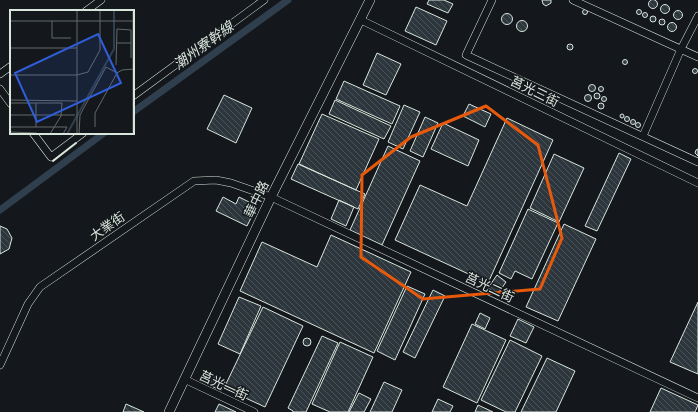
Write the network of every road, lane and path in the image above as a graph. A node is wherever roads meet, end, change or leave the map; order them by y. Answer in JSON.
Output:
{"nodes":[{"id":1,"x":101,"y":0,"type":"edge"},
{"id":2,"x":264,"y":0,"type":"edge"},
{"id":3,"x":370,"y":0,"type":"edge"},
{"id":4,"x":492,"y":0,"type":"edge"},
{"id":5,"x":573,"y":0,"type":"edge"},
{"id":6,"x":87,"y":10,"type":"edge"},
{"id":7,"x":698,"y":16,"type":"edge"},
{"id":8,"x":361,"y":20,"type":"junction"},
{"id":9,"x":681,"y":49,"type":"junction"},
{"id":10,"x":698,"y":57,"type":"edge"},
{"id":11,"x":10,"y":67,"type":"edge"},
{"id":12,"x":0,"y":74,"type":"edge"},
{"id":13,"x":0,"y":89,"type":"edge"},
{"id":14,"x":134,"y":95,"type":"edge"},
{"id":15,"x":10,"y":103,"type":"edge"},
{"id":16,"x":34,"y":134,"type":"edge"},
{"id":17,"x":82,"y":134,"type":"edge"},
{"id":18,"x":644,"y":136,"type":"junction"},
{"id":19,"x":698,"y":162,"type":"edge"},
{"id":20,"x":698,"y":183,"type":"edge"},
{"id":21,"x":271,"y":197,"type":"junction"},
{"id":22,"x":0,"y":365,"type":"edge"},
{"id":23,"x":184,"y":379,"type":"junction"},
{"id":24,"x":698,"y":398,"type":"edge"},
{"id":25,"x":169,"y":412,"type":"edge"},
{"id":26,"x":254,"y":412,"type":"edge"}],
"edges":[{"from":1,"to":6,"type":"street"},
{"from":2,"to":14,"type":"street"},
{"from":3,"to":8,"type":"main road","name":"華中路"},
{"from":4,"to":18,"type":"street"},
{"from":5,"to":9,"type":"street"},
{"from":7,"to":9,"type":"street"},
{"from":8,"to":20,"type":"street","name":"莒光三街"},
{"from":8,"to":21,"type":"main road","name":"華中路"},
{"from":9,"to":10,"type":"street"},
{"from":9,"to":18,"type":"street"},
{"from":11,"to":12,"type":"street"},
{"from":13,"to":15,"type":"street"},
{"from":16,"to":17,"type":"street"},
{"from":18,"to":19,"type":"street"},
{"from":21,"to":22,"type":"street","name":"大業街"},
{"from":21,"to":23,"type":"main road","name":"華中路"},
{"from":21,"to":24,"type":"street","name":"莒光二街"},
{"from":23,"to":25,"type":"main road","name":"華中路"},
{"from":23,"to":26,"type":"street","name":"莒光一街"}]}
